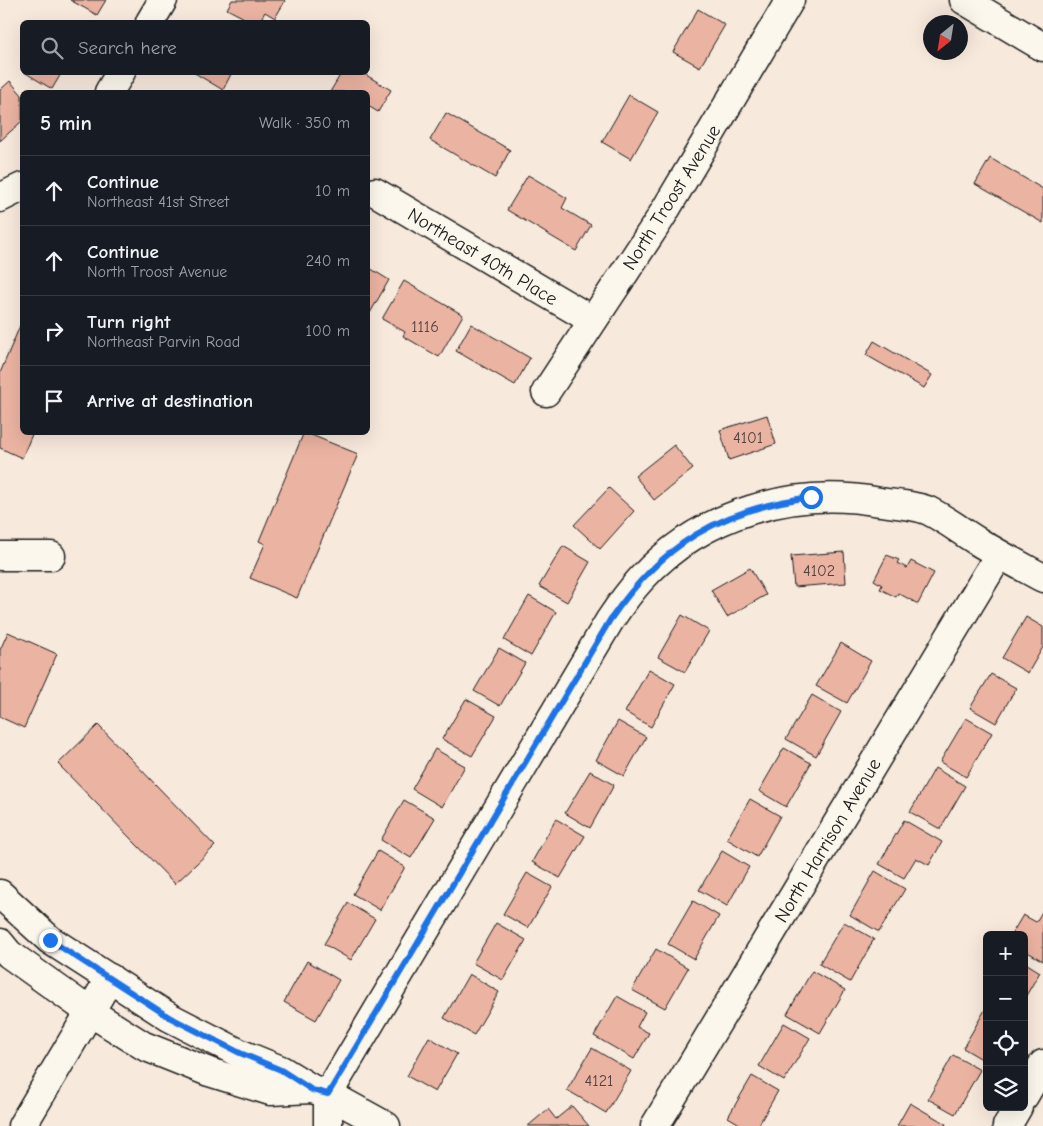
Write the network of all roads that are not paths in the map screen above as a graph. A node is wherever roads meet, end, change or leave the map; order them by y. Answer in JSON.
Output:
{"nodes":[{"id":1,"x":163,"y":0,"type":"edge"},
{"id":2,"x":790,"y":0,"type":"edge"},
{"id":3,"x":964,"y":0,"type":"edge"},
{"id":4,"x":151,"y":20,"type":"edge"},
{"id":5,"x":1043,"y":47,"type":"edge"},
{"id":6,"x":119,"y":75,"type":"edge"},
{"id":7,"x":110,"y":90,"type":"edge"},
{"id":8,"x":20,"y":188,"type":"edge"},
{"id":9,"x":375,"y":192,"type":"dead end"},
{"id":10,"x":0,"y":198,"type":"edge"},
{"id":11,"x":592,"y":320,"type":"junction"},
{"id":12,"x":546,"y":392,"type":"dead end"},
{"id":13,"x":999,"y":555,"type":"junction"},
{"id":14,"x":0,"y":556,"type":"edge"},
{"id":15,"x":51,"y":556,"type":"dead end"},
{"id":16,"x":1043,"y":578,"type":"edge"},
{"id":17,"x":0,"y":894,"type":"edge"},
{"id":18,"x":0,"y":944,"type":"edge"},
{"id":19,"x":110,"y":978,"type":"junction"},
{"id":20,"x":90,"y":1012,"type":"junction"},
{"id":21,"x":1043,"y":1064,"type":"edge"},
{"id":22,"x":1028,"y":1089,"type":"edge"},
{"id":23,"x":320,"y":1092,"type":"junction"},
{"id":24,"x":1016,"y":1111,"type":"edge"},
{"id":25,"x":22,"y":1126,"type":"edge"},
{"id":26,"x":328,"y":1126,"type":"edge"},
{"id":27,"x":386,"y":1126,"type":"edge"},
{"id":28,"x":656,"y":1126,"type":"edge"},
{"id":29,"x":1007,"y":1126,"type":"edge"}],
"edges":[{"from":1,"to":4,"type":"street"},
{"from":2,"to":11,"type":"street","name":"North Troost Avenue"},
{"from":3,"to":5,"type":"street"},
{"from":6,"to":7,"type":"street"},
{"from":8,"to":10,"type":"street"},
{"from":9,"to":11,"type":"street","name":"Northeast 40th Place"},
{"from":11,"to":12,"type":"street","name":"North Troost Avenue"},
{"from":13,"to":16,"type":"street"},
{"from":13,"to":23,"type":"street"},
{"from":13,"to":28,"type":"street","name":"North Harrison Avenue"},
{"from":14,"to":15,"type":"street"},
{"from":17,"to":19,"type":"street"},
{"from":18,"to":20,"type":"street"},
{"from":19,"to":20,"type":"street"},
{"from":19,"to":23,"type":"street"},
{"from":20,"to":23,"type":"street"},
{"from":20,"to":25,"type":"street"},
{"from":21,"to":22,"type":"street"},
{"from":23,"to":26,"type":"street"},
{"from":23,"to":27,"type":"street"},
{"from":24,"to":29,"type":"street"}]}
